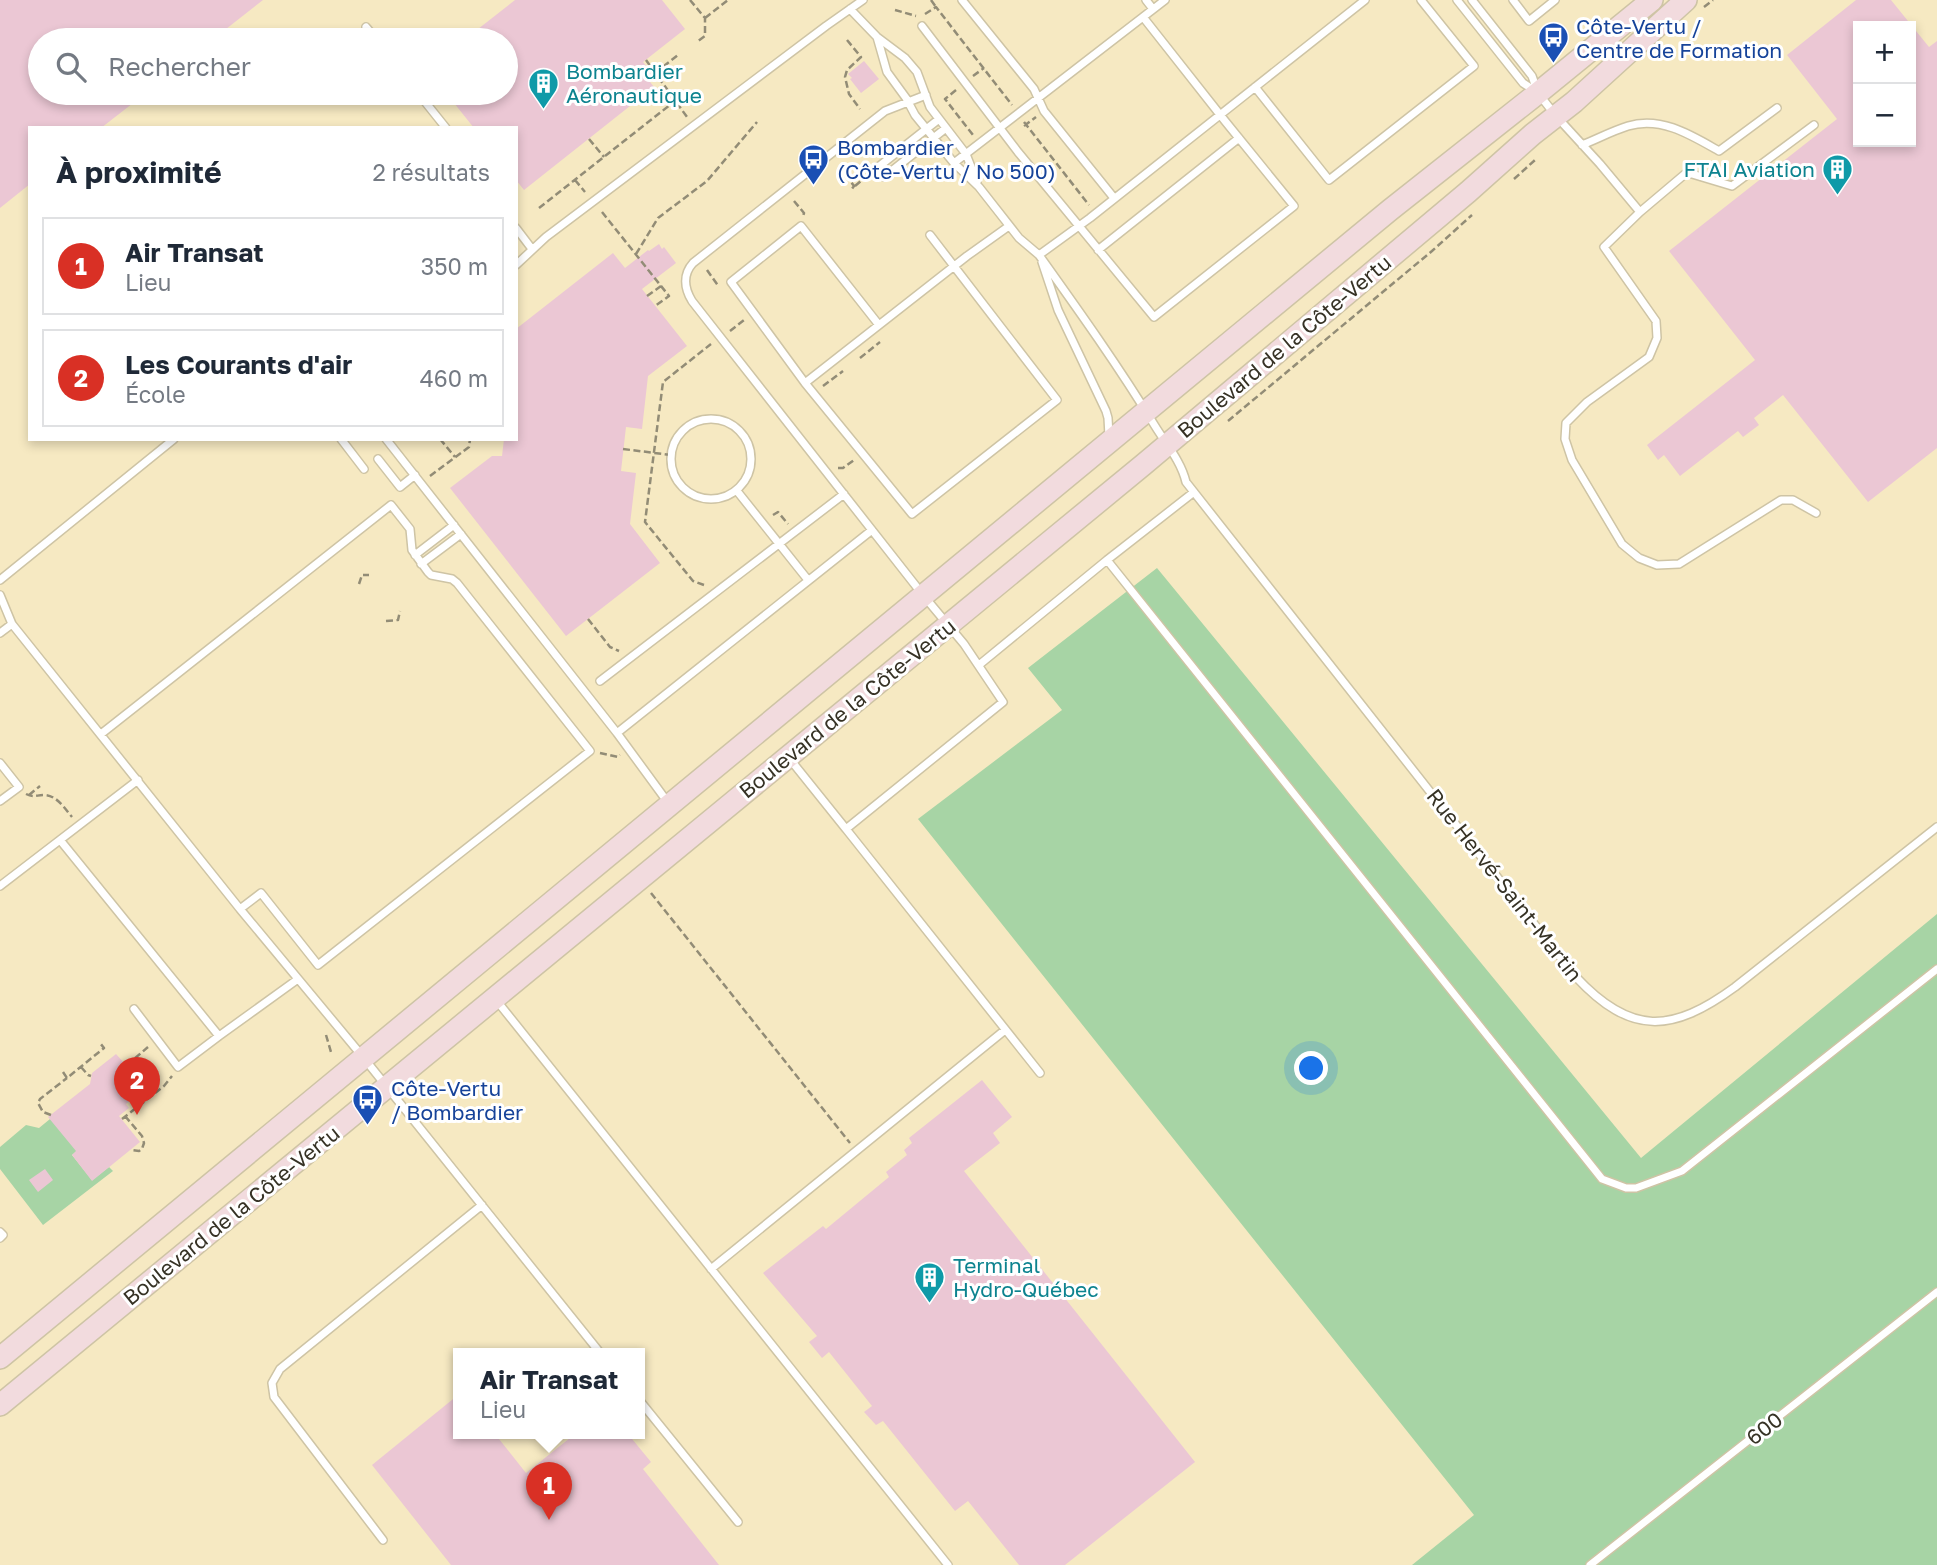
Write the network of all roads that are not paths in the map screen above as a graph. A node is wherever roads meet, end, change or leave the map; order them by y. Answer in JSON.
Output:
{"nodes":[{"id":1,"x":863,"y":0,"type":"edge"},
{"id":2,"x":962,"y":0,"type":"edge"},
{"id":3,"x":1146,"y":0,"type":"edge"},
{"id":4,"x":1165,"y":0,"type":"edge"},
{"id":5,"x":1366,"y":0,"type":"edge"},
{"id":6,"x":1421,"y":0,"type":"edge"},
{"id":7,"x":1457,"y":0,"type":"edge"},
{"id":8,"x":1472,"y":0,"type":"edge"},
{"id":9,"x":1513,"y":0,"type":"edge"},
{"id":10,"x":1555,"y":0,"type":"edge"},
{"id":11,"x":1652,"y":0,"type":"edge"},
{"id":12,"x":1686,"y":0,"type":"edge"},
{"id":13,"x":850,"y":9,"type":"junction"},
{"id":14,"x":1153,"y":9,"type":"junction"},
{"id":15,"x":1143,"y":17,"type":"junction"},
{"id":16,"x":922,"y":26,"type":"dead end"},
{"id":17,"x":877,"y":37,"type":"junction"},
{"id":18,"x":1255,"y":87,"type":"junction"},
{"id":19,"x":1538,"y":93,"type":"junction"},
{"id":20,"x":926,"y":95,"type":"junction"},
{"id":21,"x":1039,"y":99,"type":"junction"},
{"id":22,"x":908,"y":102,"type":"junction"},
{"id":23,"x":428,"y":105,"type":"edge"},
{"id":24,"x":1777,"y":108,"type":"dead end"},
{"id":25,"x":1220,"y":115,"type":"junction"},
{"id":26,"x":1556,"y":116,"type":"junction"},
{"id":27,"x":939,"y":119,"type":"junction"},
{"id":28,"x":1814,"y":125,"type":"dead end"},
{"id":29,"x":444,"y":126,"type":"edge"},
{"id":30,"x":946,"y":128,"type":"junction"},
{"id":31,"x":1001,"y":128,"type":"junction"},
{"id":32,"x":926,"y":129,"type":"junction"},
{"id":33,"x":934,"y":138,"type":"junction"},
{"id":34,"x":1239,"y":138,"type":"junction"},
{"id":35,"x":1583,"y":145,"type":"junction"},
{"id":36,"x":969,"y":152,"type":"junction"},
{"id":37,"x":954,"y":163,"type":"junction"},
{"id":38,"x":877,"y":168,"type":"road end"},
{"id":39,"x":884,"y":177,"type":"dead end"},
{"id":40,"x":979,"y":187,"type":"junction"},
{"id":41,"x":1114,"y":198,"type":"junction"},
{"id":42,"x":1640,"y":212,"type":"junction"},
{"id":43,"x":1009,"y":226,"type":"junction"},
{"id":44,"x":1078,"y":226,"type":"junction"},
{"id":45,"x":518,"y":231,"type":"edge"},
{"id":46,"x":930,"y":235,"type":"dead end"},
{"id":47,"x":532,"y":249,"type":"junction"},
{"id":48,"x":1098,"y":250,"type":"junction"},
{"id":49,"x":1040,"y":255,"type":"junction"},
{"id":50,"x":518,"y":263,"type":"edge"},
{"id":51,"x":954,"y":266,"type":"junction"},
{"id":52,"x":879,"y":325,"type":"junction"},
{"id":53,"x":805,"y":383,"type":"junction"},
{"id":54,"x":1146,"y":411,"type":"junction"},
{"id":55,"x":172,"y":441,"type":"edge"},
{"id":56,"x":343,"y":441,"type":"edge"},
{"id":57,"x":388,"y":441,"type":"edge"},
{"id":58,"x":1109,"y":442,"type":"junction"},
{"id":59,"x":1166,"y":445,"type":"junction"},
{"id":60,"x":378,"y":459,"type":"dead end"},
{"id":61,"x":364,"y":469,"type":"dead end"},
{"id":62,"x":415,"y":475,"type":"junction"},
{"id":63,"x":737,"y":491,"type":"junction"},
{"id":64,"x":1194,"y":492,"type":"junction"},
{"id":65,"x":844,"y":494,"type":"junction"},
{"id":66,"x":1816,"y":513,"type":"dead end"},
{"id":67,"x":454,"y":525,"type":"junction"},
{"id":68,"x":872,"y":530,"type":"junction"},
{"id":69,"x":461,"y":534,"type":"junction"},
{"id":70,"x":778,"y":544,"type":"junction"},
{"id":71,"x":415,"y":555,"type":"junction"},
{"id":72,"x":1107,"y":560,"type":"junction"},
{"id":73,"x":421,"y":564,"type":"junction"},
{"id":74,"x":0,"y":580,"type":"edge"},
{"id":75,"x":808,"y":580,"type":"junction"},
{"id":76,"x":0,"y":594,"type":"edge"},
{"id":77,"x":923,"y":595,"type":"junction"},
{"id":78,"x":12,"y":624,"type":"junction"},
{"id":79,"x":949,"y":624,"type":"junction"},
{"id":80,"x":0,"y":633,"type":"edge"},
{"id":81,"x":979,"y":666,"type":"junction"},
{"id":82,"x":600,"y":681,"type":"dead end"},
{"id":83,"x":617,"y":733,"type":"junction"},
{"id":84,"x":101,"y":734,"type":"junction"},
{"id":85,"x":788,"y":757,"type":"junction"},
{"id":86,"x":0,"y":763,"type":"edge"},
{"id":87,"x":138,"y":780,"type":"junction"},
{"id":88,"x":0,"y":801,"type":"edge"},
{"id":89,"x":670,"y":805,"type":"junction"},
{"id":90,"x":1937,"y":827,"type":"edge"},
{"id":91,"x":846,"y":828,"type":"junction"},
{"id":92,"x":60,"y":840,"type":"junction"},
{"id":93,"x":0,"y":886,"type":"edge"},
{"id":94,"x":240,"y":909,"type":"junction"},
{"id":95,"x":1937,"y":969,"type":"edge"},
{"id":96,"x":298,"y":979,"type":"junction"},
{"id":97,"x":494,"y":998,"type":"junction"},
{"id":98,"x":134,"y":1009,"type":"dead end"},
{"id":99,"x":1005,"y":1030,"type":"junction"},
{"id":100,"x":219,"y":1036,"type":"junction"},
{"id":101,"x":363,"y":1057,"type":"junction"},
{"id":102,"x":1040,"y":1073,"type":"dead end"},
{"id":103,"x":387,"y":1088,"type":"junction"},
{"id":104,"x":482,"y":1205,"type":"junction"},
{"id":105,"x":0,"y":1232,"type":"edge"},
{"id":106,"x":0,"y":1238,"type":"edge"},
{"id":107,"x":711,"y":1269,"type":"junction"},
{"id":108,"x":1937,"y":1292,"type":"edge"},
{"id":109,"x":596,"y":1348,"type":"edge"},
{"id":110,"x":0,"y":1358,"type":"edge"},
{"id":111,"x":0,"y":1405,"type":"edge"},
{"id":112,"x":645,"y":1407,"type":"edge"},
{"id":113,"x":738,"y":1522,"type":"dead end"},
{"id":114,"x":383,"y":1540,"type":"dead end"},
{"id":115,"x":948,"y":1565,"type":"edge"},
{"id":116,"x":1590,"y":1565,"type":"edge"}],
"edges":[{"from":1,"to":13,"type":"lane"},
{"from":2,"to":21,"type":"lane"},
{"from":3,"to":14,"type":"lane"},
{"from":4,"to":14,"type":"lane"},
{"from":5,"to":18,"type":"lane"},
{"from":6,"to":18,"type":"lane"},
{"from":7,"to":19,"type":"lane"},
{"from":8,"to":19,"type":"lane"},
{"from":9,"to":10,"type":"lane"},
{"from":11,"to":19,"type":"street","name":"Boulevard de la Côte-Vertu"},
{"from":12,"to":26,"type":"street","name":"Boulevard de la Côte-Vertu"},
{"from":13,"to":17,"type":"lane"},
{"from":13,"to":47,"type":"lane"},
{"from":14,"to":15,"type":"lane"},
{"from":15,"to":21,"type":"lane"},
{"from":15,"to":25,"type":"lane"},
{"from":16,"to":31,"type":"lane"},
{"from":17,"to":20,"type":"lane"},
{"from":17,"to":22,"type":"lane"},
{"from":18,"to":25,"type":"lane"},
{"from":19,"to":26,"type":"lane"},
{"from":19,"to":54,"type":"street","name":"Boulevard de la Côte-Vertu"},
{"from":20,"to":22,"type":"lane"},
{"from":20,"to":27,"type":"lane"},
{"from":21,"to":31,"type":"lane"},
{"from":21,"to":41,"type":"lane"},
{"from":22,"to":32,"type":"lane"},
{"from":22,"to":65,"type":"lane"},
{"from":23,"to":29,"type":"lane"},
{"from":24,"to":35,"type":"lane"},
{"from":25,"to":34,"type":"lane"},
{"from":25,"to":41,"type":"lane"},
{"from":26,"to":35,"type":"lane"},
{"from":26,"to":59,"type":"street","name":"Boulevard de la Côte-Vertu"},
{"from":27,"to":30,"type":"lane"},
{"from":27,"to":32,"type":"lane"},
{"from":28,"to":42,"type":"lane"},
{"from":30,"to":33,"type":"lane"},
{"from":30,"to":36,"type":"lane"},
{"from":31,"to":36,"type":"lane"},
{"from":31,"to":44,"type":"lane"},
{"from":32,"to":33,"type":"lane"},
{"from":32,"to":38,"type":"lane"},
{"from":33,"to":37,"type":"lane"},
{"from":33,"to":39,"type":"lane"},
{"from":34,"to":48,"type":"lane"},
{"from":34,"to":48,"type":"lane"},
{"from":35,"to":42,"type":"lane"},
{"from":36,"to":37,"type":"lane"},
{"from":36,"to":40,"type":"lane"},
{"from":37,"to":40,"type":"lane"},
{"from":40,"to":43,"type":"lane","name":"Rue Hervé-Saint-Martin"},
{"from":41,"to":44,"type":"lane"},
{"from":42,"to":66,"type":"lane"},
{"from":43,"to":49,"type":"lane","name":"Rue Hervé-Saint-Martin"},
{"from":43,"to":51,"type":"lane"},
{"from":44,"to":48,"type":"lane"},
{"from":44,"to":49,"type":"lane"},
{"from":45,"to":47,"type":"lane"},
{"from":46,"to":51,"type":"lane"},
{"from":47,"to":50,"type":"lane"},
{"from":49,"to":54,"type":"lane","name":"Rue Hervé-Saint-Martin"},
{"from":49,"to":58,"type":"lane"},
{"from":51,"to":52,"type":"lane"},
{"from":51,"to":53,"type":"lane"},
{"from":52,"to":53,"type":"lane"},
{"from":52,"to":53,"type":"lane"},
{"from":54,"to":58,"type":"street","name":"Boulevard de la Côte-Vertu"},
{"from":54,"to":59,"type":"lane","name":"Rue Hervé-Saint-Martin"},
{"from":55,"to":74,"type":"lane"},
{"from":56,"to":61,"type":"lane"},
{"from":57,"to":62,"type":"lane"},
{"from":58,"to":77,"type":"street","name":"Boulevard de la Côte-Vertu"},
{"from":59,"to":64,"type":"lane","name":"Rue Hervé-Saint-Martin"},
{"from":59,"to":79,"type":"street","name":"Boulevard de la Côte-Vertu"},
{"from":60,"to":62,"type":"lane"},
{"from":62,"to":67,"type":"lane"},
{"from":63,"to":63,"type":"lane"},
{"from":63,"to":70,"type":"lane"},
{"from":64,"to":72,"type":"lane"},
{"from":64,"to":90,"type":"lane","name":"Rue Hervé-Saint-Martin"},
{"from":65,"to":68,"type":"lane"},
{"from":65,"to":70,"type":"lane"},
{"from":67,"to":69,"type":"lane"},
{"from":67,"to":71,"type":"lane"},
{"from":68,"to":75,"type":"lane"},
{"from":68,"to":77,"type":"lane"},
{"from":69,"to":73,"type":"lane"},
{"from":69,"to":83,"type":"lane"},
{"from":70,"to":75,"type":"lane"},
{"from":70,"to":82,"type":"lane"},
{"from":71,"to":73,"type":"lane"},
{"from":71,"to":84,"type":"lane"},
{"from":72,"to":81,"type":"lane"},
{"from":72,"to":95,"type":"lane"},
{"from":73,"to":94,"type":"lane"},
{"from":75,"to":83,"type":"lane"},
{"from":76,"to":78,"type":"lane"},
{"from":77,"to":79,"type":"lane"},
{"from":77,"to":89,"type":"street","name":"Boulevard de la Côte-Vertu"},
{"from":78,"to":80,"type":"lane"},
{"from":78,"to":84,"type":"lane"},
{"from":79,"to":81,"type":"lane"},
{"from":79,"to":85,"type":"street","name":"Boulevard de la Côte-Vertu"},
{"from":81,"to":91,"type":"lane"},
{"from":83,"to":89,"type":"lane"},
{"from":84,"to":87,"type":"lane"},
{"from":85,"to":91,"type":"lane"},
{"from":85,"to":97,"type":"street","name":"Boulevard de la Côte-Vertu"},
{"from":86,"to":88,"type":"lane"},
{"from":87,"to":92,"type":"lane"},
{"from":87,"to":94,"type":"lane"},
{"from":89,"to":101,"type":"street","name":"Boulevard de la Côte-Vertu"},
{"from":91,"to":99,"type":"lane"},
{"from":92,"to":93,"type":"lane"},
{"from":92,"to":100,"type":"lane"},
{"from":94,"to":96,"type":"lane"},
{"from":96,"to":100,"type":"lane"},
{"from":96,"to":101,"type":"lane"},
{"from":97,"to":103,"type":"street","name":"Boulevard de la Côte-Vertu"},
{"from":97,"to":107,"type":"lane"},
{"from":98,"to":100,"type":"lane"},
{"from":99,"to":102,"type":"lane"},
{"from":99,"to":107,"type":"lane"},
{"from":101,"to":103,"type":"lane"},
{"from":101,"to":110,"type":"street","name":"Boulevard de la Côte-Vertu"},
{"from":103,"to":104,"type":"lane"},
{"from":103,"to":111,"type":"street","name":"Boulevard de la Côte-Vertu"},
{"from":104,"to":109,"type":"lane"},
{"from":104,"to":114,"type":"lane"},
{"from":105,"to":106,"type":"lane"},
{"from":107,"to":115,"type":"lane"},
{"from":108,"to":116,"type":"lane","name":"600"},
{"from":112,"to":113,"type":"lane"}]}
